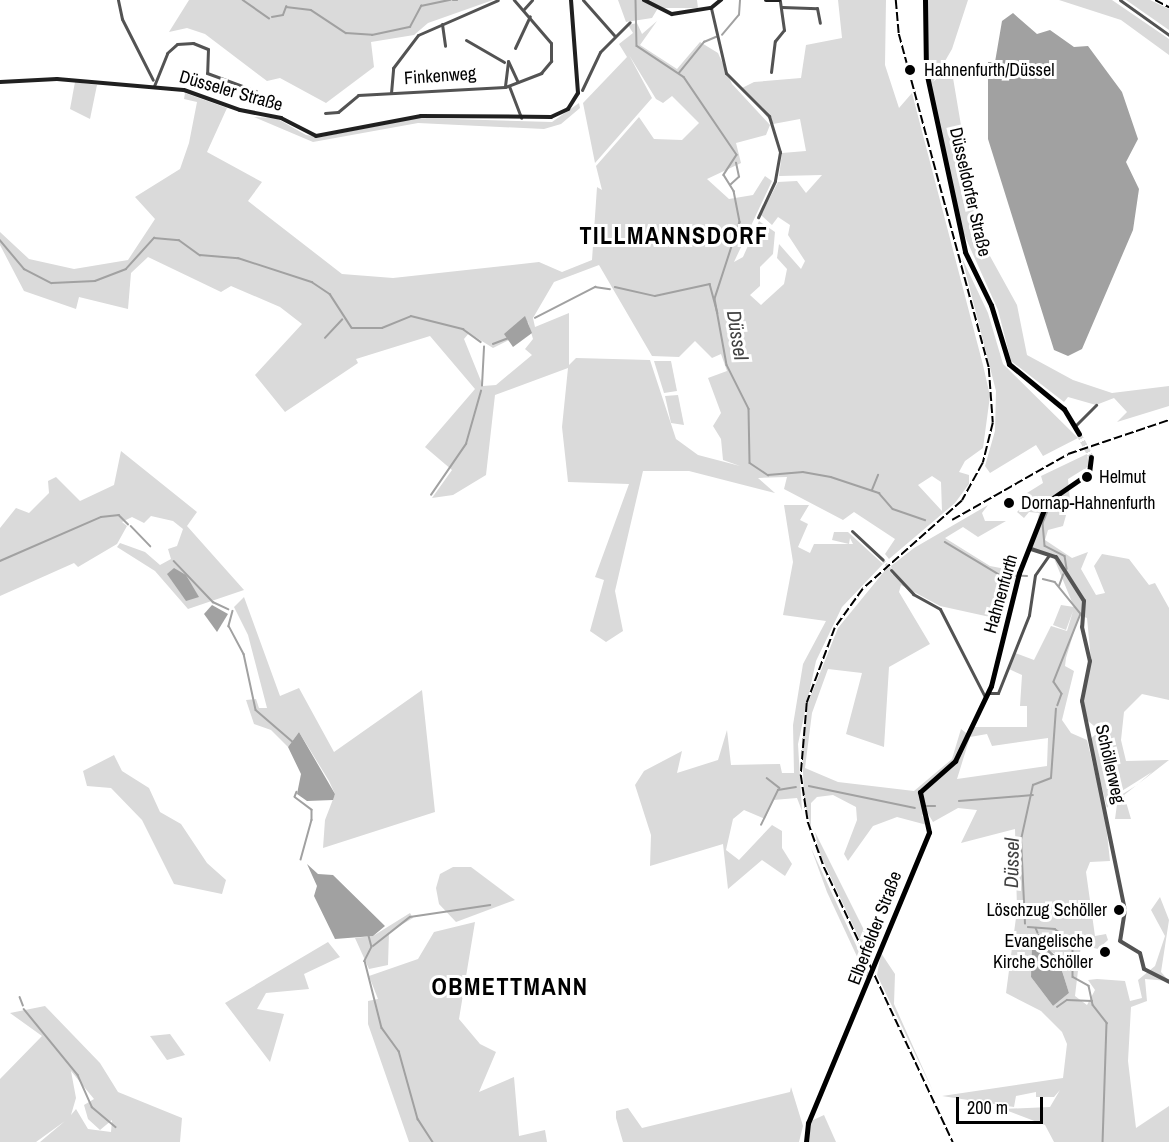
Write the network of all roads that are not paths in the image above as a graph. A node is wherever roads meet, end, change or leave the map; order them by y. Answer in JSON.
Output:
{"nodes":[{"id":1,"x":118,"y":0,"type":"edge"},
{"id":2,"x":498,"y":0,"type":"edge"},
{"id":3,"x":514,"y":0,"type":"edge"},
{"id":4,"x":532,"y":0,"type":"edge"},
{"id":5,"x":571,"y":0,"type":"edge"},
{"id":6,"x":583,"y":0,"type":"edge"},
{"id":7,"x":644,"y":0,"type":"edge"},
{"id":8,"x":721,"y":0,"type":"edge"},
{"id":9,"x":766,"y":0,"type":"edge"},
{"id":10,"x":780,"y":0,"type":"edge"},
{"id":11,"x":925,"y":0,"type":"edge"},
{"id":12,"x":1120,"y":0,"type":"edge"},
{"id":13,"x":783,"y":7,"type":"junction"},
{"id":14,"x":711,"y":8,"type":"junction"},
{"id":15,"x":524,"y":9,"type":"junction"},
{"id":16,"x":530,"y":16,"type":"junction"},
{"id":17,"x":630,"y":22,"type":"dead end"},
{"id":18,"x":820,"y":23,"type":"dead end"},
{"id":19,"x":442,"y":24,"type":"junction"},
{"id":20,"x":614,"y":35,"type":"junction"},
{"id":21,"x":1169,"y":35,"type":"edge"},
{"id":22,"x":466,"y":40,"type":"dead end"},
{"id":23,"x":445,"y":46,"type":"dead end"},
{"id":24,"x":515,"y":48,"type":"dead end"},
{"id":25,"x":504,"y":62,"type":"junction"},
{"id":26,"x":771,"y":72,"type":"dead end"},
{"id":27,"x":0,"y":82,"type":"edge"},
{"id":28,"x":518,"y":82,"type":"junction"},
{"id":29,"x":154,"y":83,"type":"junction"},
{"id":30,"x":507,"y":86,"type":"junction"},
{"id":31,"x":582,"y":90,"type":"dead end"},
{"id":32,"x":256,"y":91,"type":"dead end"},
{"id":33,"x":391,"y":93,"type":"junction"},
{"id":34,"x":325,"y":113,"type":"dead end"},
{"id":35,"x":521,"y":119,"type":"junction"},
{"id":36,"x":758,"y":217,"type":"dead end"},
{"id":37,"x":1096,"y":405,"type":"dead end"},
{"id":38,"x":1075,"y":426,"type":"junction"},
{"id":39,"x":1079,"y":434,"type":"tunnel mouth"},
{"id":40,"x":1091,"y":457,"type":"dead end"},
{"id":41,"x":852,"y":531,"type":"dead end"},
{"id":42,"x":1031,"y":549,"type":"junction"},
{"id":43,"x":1049,"y":555,"type":"junction"},
{"id":44,"x":883,"y":560,"type":"tunnel mouth"},
{"id":45,"x":891,"y":570,"type":"tunnel mouth"},
{"id":46,"x":986,"y":695,"type":"junction"},
{"id":47,"x":966,"y":736,"type":"joint"},
{"id":48,"x":1169,"y":982,"type":"edge"},
{"id":49,"x":806,"y":1142,"type":"edge"}],
"edges":[{"from":1,"to":29,"type":"street"},
{"from":2,"to":19,"type":"street"},
{"from":3,"to":15,"type":"street","name":"Finkenweg"},
{"from":4,"to":15,"type":"street"},
{"from":5,"to":35,"type":"main road","name":"Düsseler Straße"},
{"from":6,"to":20,"type":"street"},
{"from":7,"to":14,"type":"main road"},
{"from":8,"to":14,"type":"main road"},
{"from":9,"to":10,"type":"main road"},
{"from":10,"to":13,"type":"street"},
{"from":11,"to":38,"type":"main road","name":"Düsseldorfer Straße"},
{"from":12,"to":21,"type":"street"},
{"from":13,"to":18,"type":"street"},
{"from":13,"to":26,"type":"street"},
{"from":14,"to":36,"type":"street"},
{"from":15,"to":16,"type":"street","name":"Finkenweg"},
{"from":16,"to":24,"type":"street"},
{"from":16,"to":28,"type":"street","name":"Finkenweg"},
{"from":17,"to":20,"type":"street"},
{"from":19,"to":23,"type":"street"},
{"from":19,"to":33,"type":"street"},
{"from":20,"to":31,"type":"street"},
{"from":22,"to":25,"type":"street"},
{"from":25,"to":28,"type":"street"},
{"from":25,"to":30,"type":"street"},
{"from":27,"to":29,"type":"main road","name":"Düsseler Straße"},
{"from":28,"to":30,"type":"street","name":"Finkenweg"},
{"from":29,"to":32,"type":"street"},
{"from":29,"to":35,"type":"main road","name":"Düsseler Straße"},
{"from":30,"to":33,"type":"street","name":"Finkenweg"},
{"from":30,"to":35,"type":"street"},
{"from":33,"to":34,"type":"street","name":"Finkenweg"},
{"from":37,"to":38,"type":"street"},
{"from":38,"to":39,"type":"main road","name":"Düsseldorfer Straße"},
{"from":40,"to":42,"type":"main road","name":"Hahnenfurth"},
{"from":41,"to":44,"type":"street"},
{"from":42,"to":43,"type":"street"},
{"from":42,"to":46,"type":"main road","name":"Hahnenfurth"},
{"from":43,"to":46,"type":"street"},
{"from":43,"to":48,"type":"street","name":"Schöllerweg"},
{"from":45,"to":46,"type":"street"},
{"from":46,"to":47,"type":"main road","name":"Hahnenfurth"},
{"from":47,"to":49,"type":"main road","name":"Elberfelder Straße"}]}
